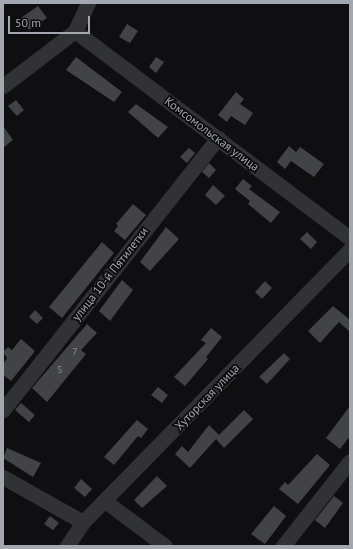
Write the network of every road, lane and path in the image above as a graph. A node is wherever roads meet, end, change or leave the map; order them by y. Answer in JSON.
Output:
{"nodes":[{"id":1,"x":88,"y":3,"type":"edge"},
{"id":2,"x":75,"y":31,"type":"junction"},
{"id":3,"x":3,"y":86,"type":"edge"},
{"id":4,"x":218,"y":138,"type":"junction"},
{"id":5,"x":350,"y":238,"type":"edge"},
{"id":6,"x":350,"y":249,"type":"edge"},
{"id":7,"x":3,"y":410,"type":"edge"},
{"id":8,"x":350,"y":461,"type":"edge"},
{"id":9,"x":3,"y":477,"type":"edge"},
{"id":10,"x":105,"y":501,"type":"junction"},
{"id":11,"x":83,"y":522,"type":"junction"},
{"id":12,"x":67,"y":546,"type":"edge"},
{"id":13,"x":165,"y":546,"type":"edge"},
{"id":14,"x":283,"y":546,"type":"edge"}],
"edges":[{"from":1,"to":2,"type":"street"},
{"from":2,"to":3,"type":"street"},
{"from":2,"to":4,"type":"street","name":"Комсомольская улица"},
{"from":4,"to":5,"type":"street","name":"Комсомольская улица"},
{"from":4,"to":7,"type":"street","name":"улица 10-й Пятилетки"},
{"from":6,"to":10,"type":"street","name":"Хуторская улица"},
{"from":8,"to":14,"type":"street"},
{"from":9,"to":11,"type":"street"},
{"from":10,"to":11,"type":"street","name":"Хуторская улица"},
{"from":10,"to":13,"type":"street"},
{"from":11,"to":12,"type":"street","name":"Хуторская улица"}]}
